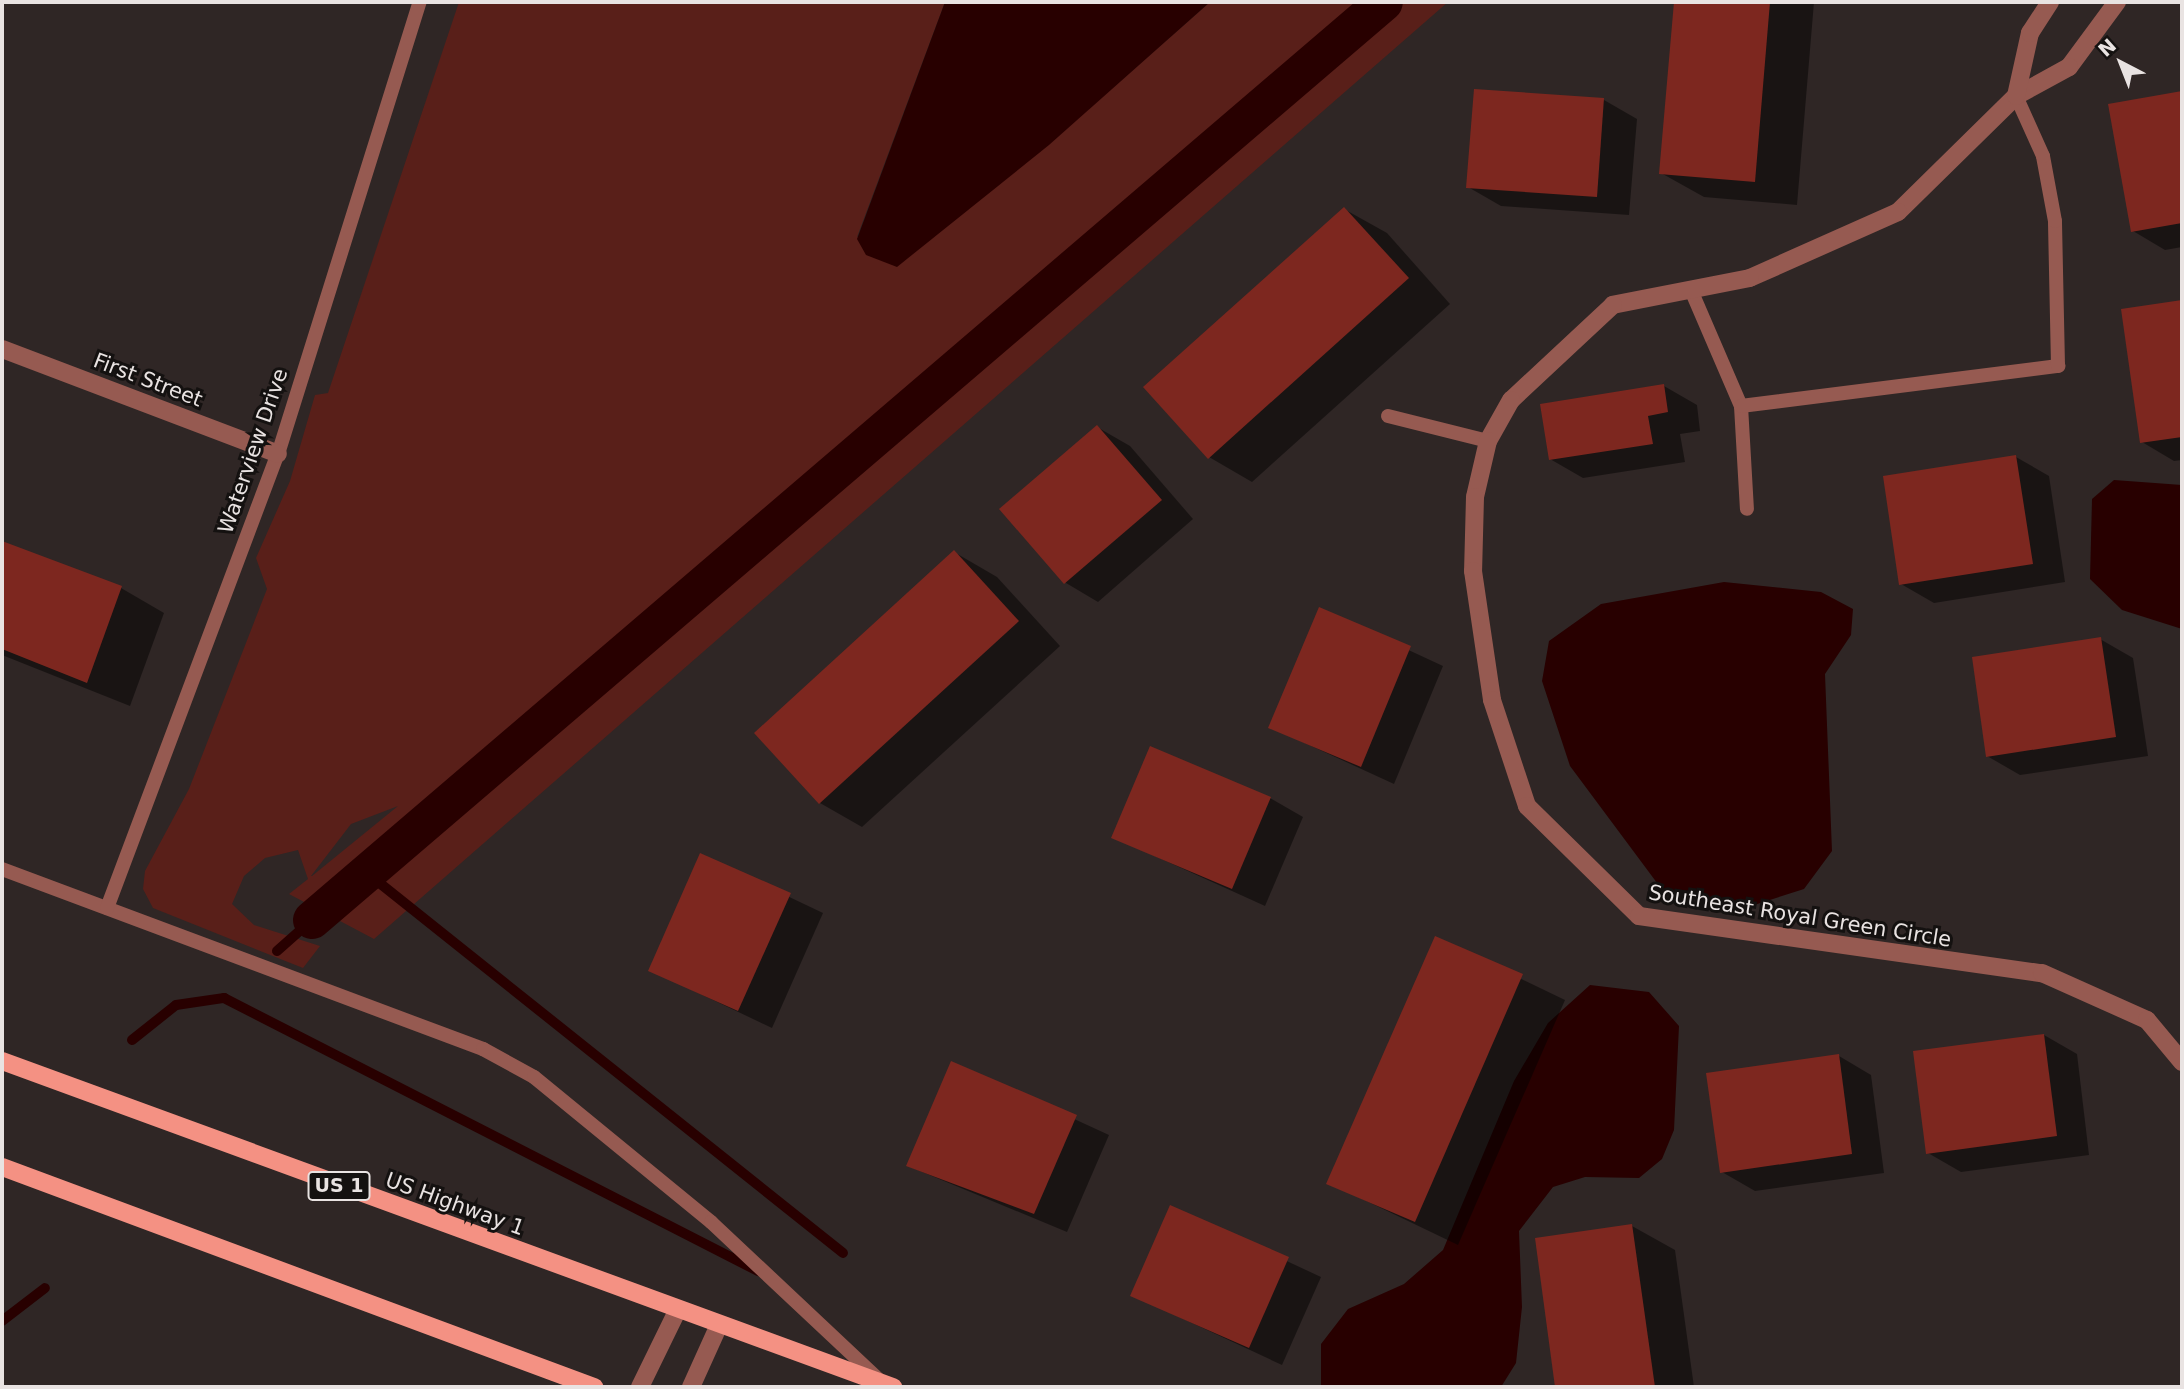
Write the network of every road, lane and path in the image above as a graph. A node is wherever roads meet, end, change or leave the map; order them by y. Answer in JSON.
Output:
{"nodes":[{"id":1,"x":420,"y":2,"type":"edge"},
{"id":2,"x":2050,"y":2,"type":"edge"},
{"id":3,"x":2117,"y":2,"type":"edge"},
{"id":4,"x":2017,"y":96,"type":"junction"},
{"id":5,"x":1691,"y":289,"type":"junction"},
{"id":6,"x":2,"y":349,"type":"edge"},
{"id":7,"x":1741,"y":406,"type":"junction"},
{"id":8,"x":1388,"y":416,"type":"dead end"},
{"id":9,"x":1488,"y":441,"type":"junction"},
{"id":10,"x":278,"y":454,"type":"junction"},
{"id":11,"x":1747,"y":509,"type":"dead end"},
{"id":12,"x":2,"y":869,"type":"edge"},
{"id":13,"x":107,"y":908,"type":"junction"},
{"id":14,"x":2,"y":1061,"type":"edge"},
{"id":15,"x":2182,"y":1062,"type":"edge"},
{"id":16,"x":2,"y":1167,"type":"edge"},
{"id":17,"x":677,"y":1311,"type":"junction"},
{"id":18,"x":719,"y":1325,"type":"junction"},
{"id":19,"x":887,"y":1385,"type":"edge"},
{"id":20,"x":594,"y":1387,"type":"edge"},
{"id":21,"x":640,"y":1387,"type":"edge"},
{"id":22,"x":691,"y":1387,"type":"edge"}],
"edges":[{"from":1,"to":10,"type":"lane","name":"Waterview Drive"},
{"from":2,"to":4,"type":"street"},
{"from":3,"to":4,"type":"street","name":"Southeast Royal Green Circle"},
{"from":4,"to":5,"type":"street","name":"Southeast Royal Green Circle"},
{"from":4,"to":7,"type":"lane"},
{"from":5,"to":7,"type":"lane"},
{"from":5,"to":9,"type":"street","name":"Southeast Royal Green Circle"},
{"from":6,"to":10,"type":"street","name":"First Street"},
{"from":7,"to":11,"type":"lane"},
{"from":8,"to":9,"type":"lane"},
{"from":9,"to":15,"type":"street","name":"Southeast Royal Green Circle"},
{"from":10,"to":13,"type":"lane","name":"Waterview Drive"},
{"from":12,"to":13,"type":"lane"},
{"from":13,"to":19,"type":"lane"},
{"from":14,"to":17,"type":"main road","name":"US Highway 1","number":"US 1"},
{"from":16,"to":20,"type":"main road"},
{"from":17,"to":18,"type":"main road","name":"US Highway 1","number":"US 1"},
{"from":17,"to":21,"type":"street"},
{"from":18,"to":19,"type":"main road","name":"US Highway 1","number":"US 1"},
{"from":18,"to":22,"type":"street"}]}
